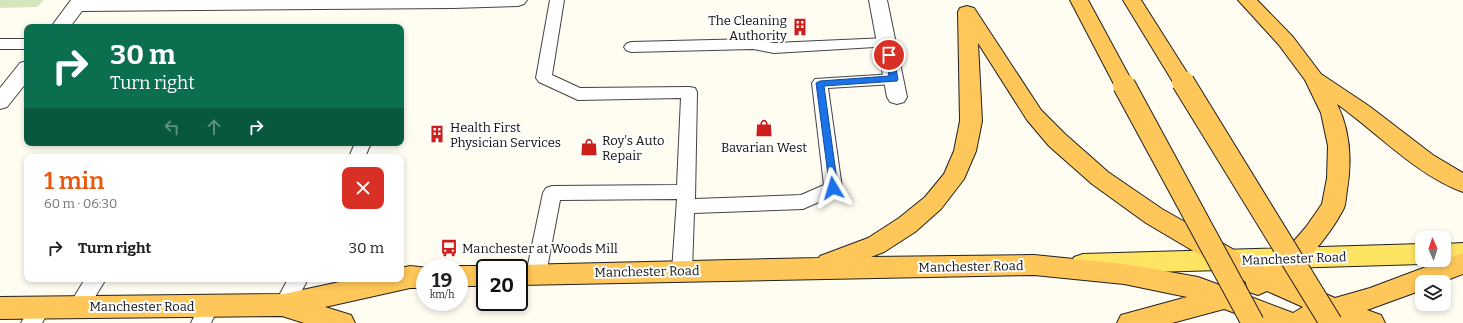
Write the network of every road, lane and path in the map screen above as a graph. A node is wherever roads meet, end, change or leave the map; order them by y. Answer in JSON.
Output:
{"nodes":[{"id":1,"x":518,"y":0,"type":"edge"},
{"id":2,"x":557,"y":0,"type":"edge"},
{"id":3,"x":878,"y":0,"type":"edge"},
{"id":4,"x":1078,"y":0,"type":"edge"},
{"id":5,"x":1132,"y":0,"type":"edge"},
{"id":6,"x":1248,"y":0,"type":"edge"},
{"id":7,"x":79,"y":3,"type":"edge"},
{"id":8,"x":966,"y":6,"type":"edge"},
{"id":9,"x":62,"y":24,"type":"edge"},
{"id":10,"x":887,"y":43,"type":"junction"},
{"id":11,"x":0,"y":44,"type":"edge"},
{"id":12,"x":24,"y":44,"type":"edge"},
{"id":13,"x":631,"y":47,"type":"dead end"},
{"id":14,"x":24,"y":72,"type":"edge"},
{"id":15,"x":1314,"y":78,"type":"junction"},
{"id":16,"x":896,"y":88,"type":"joint"},
{"id":17,"x":1,"y":99,"type":"edge"},
{"id":18,"x":1463,"y":183,"type":"edge"},
{"id":19,"x":686,"y":199,"type":"junction"},
{"id":20,"x":1463,"y":253,"type":"edge"},
{"id":21,"x":1415,"y":254,"type":"edge"},
{"id":22,"x":1451,"y":254,"type":"edge"},
{"id":23,"x":1294,"y":258,"type":"junction"},
{"id":24,"x":1229,"y":260,"type":"junction"},
{"id":25,"x":1463,"y":263,"type":"edge"},
{"id":26,"x":1034,"y":265,"type":"junction"},
{"id":27,"x":817,"y":268,"type":"junction"},
{"id":28,"x":682,"y":271,"type":"junction"},
{"id":29,"x":528,"y":274,"type":"edge"},
{"id":30,"x":416,"y":277,"type":"edge"},
{"id":31,"x":404,"y":278,"type":"edge"},
{"id":32,"x":1266,"y":280,"type":"junction"},
{"id":33,"x":94,"y":282,"type":"edge"},
{"id":34,"x":296,"y":282,"type":"edge"},
{"id":35,"x":388,"y":282,"type":"edge"},
{"id":36,"x":1225,"y":298,"type":"junction"},
{"id":37,"x":284,"y":305,"type":"junction"},
{"id":38,"x":78,"y":307,"type":"junction"},
{"id":39,"x":0,"y":308,"type":"edge"},
{"id":40,"x":205,"y":314,"type":"edge"},
{"id":41,"x":36,"y":315,"type":"edge"},
{"id":42,"x":1333,"y":316,"type":"edge"},
{"id":43,"x":342,"y":323,"type":"edge"},
{"id":44,"x":1130,"y":323,"type":"edge"},
{"id":45,"x":1254,"y":323,"type":"edge"},
{"id":46,"x":1287,"y":323,"type":"edge"},
{"id":47,"x":1300,"y":323,"type":"edge"},
{"id":48,"x":1372,"y":323,"type":"edge"}],
"edges":[{"from":1,"to":7,"type":"street"},
{"from":2,"to":19,"type":"lane"},
{"from":3,"to":10,"type":"street"},
{"from":4,"to":45,"type":"highway","bridge":true},
{"from":5,"to":42,"type":"highway","bridge":true},
{"from":6,"to":15,"type":"highway"},
{"from":7,"to":9,"type":"street"},
{"from":8,"to":24,"type":"highway"},
{"from":8,"to":27,"type":"highway"},
{"from":10,"to":13,"type":"lane"},
{"from":10,"to":16,"type":"street"},
{"from":11,"to":12,"type":"lane"},
{"from":14,"to":17,"type":"street"},
{"from":15,"to":18,"type":"highway"},
{"from":15,"to":23,"type":"highway"},
{"from":16,"to":19,"type":"lane"},
{"from":19,"to":28,"type":"lane"},
{"from":19,"to":29,"type":"lane"},
{"from":20,"to":22,"type":"main road"},
{"from":21,"to":23,"type":"main road","name":"Manchester Road"},
{"from":23,"to":24,"type":"main road","name":"Manchester Road"},
{"from":23,"to":32,"type":"highway"},
{"from":24,"to":26,"type":"main road","name":"Manchester Road"},
{"from":24,"to":32,"type":"highway"},
{"from":25,"to":42,"type":"highway"},
{"from":26,"to":27,"type":"highway","name":"Manchester Road"},
{"from":26,"to":36,"type":"highway"},
{"from":27,"to":28,"type":"highway","name":"Manchester Road"},
{"from":28,"to":29,"type":"highway","name":"Manchester Road"},
{"from":30,"to":31,"type":"highway","name":"Manchester Road"},
{"from":32,"to":36,"type":"highway"},
{"from":32,"to":42,"type":"highway"},
{"from":33,"to":38,"type":"lane"},
{"from":34,"to":37,"type":"lane"},
{"from":35,"to":37,"type":"highway","name":"Manchester Road"},
{"from":36,"to":44,"type":"highway"},
{"from":36,"to":46,"type":"highway"},
{"from":37,"to":40,"type":"highway","name":"Manchester Road"},
{"from":37,"to":43,"type":"highway","name":"Manchester Road"},
{"from":38,"to":40,"type":"highway","name":"Manchester Road"},
{"from":38,"to":41,"type":"highway","name":"Manchester Road"},
{"from":39,"to":41,"type":"highway","name":"Manchester Road"},
{"from":42,"to":47,"type":"highway"},
{"from":42,"to":48,"type":"highway"}]}
